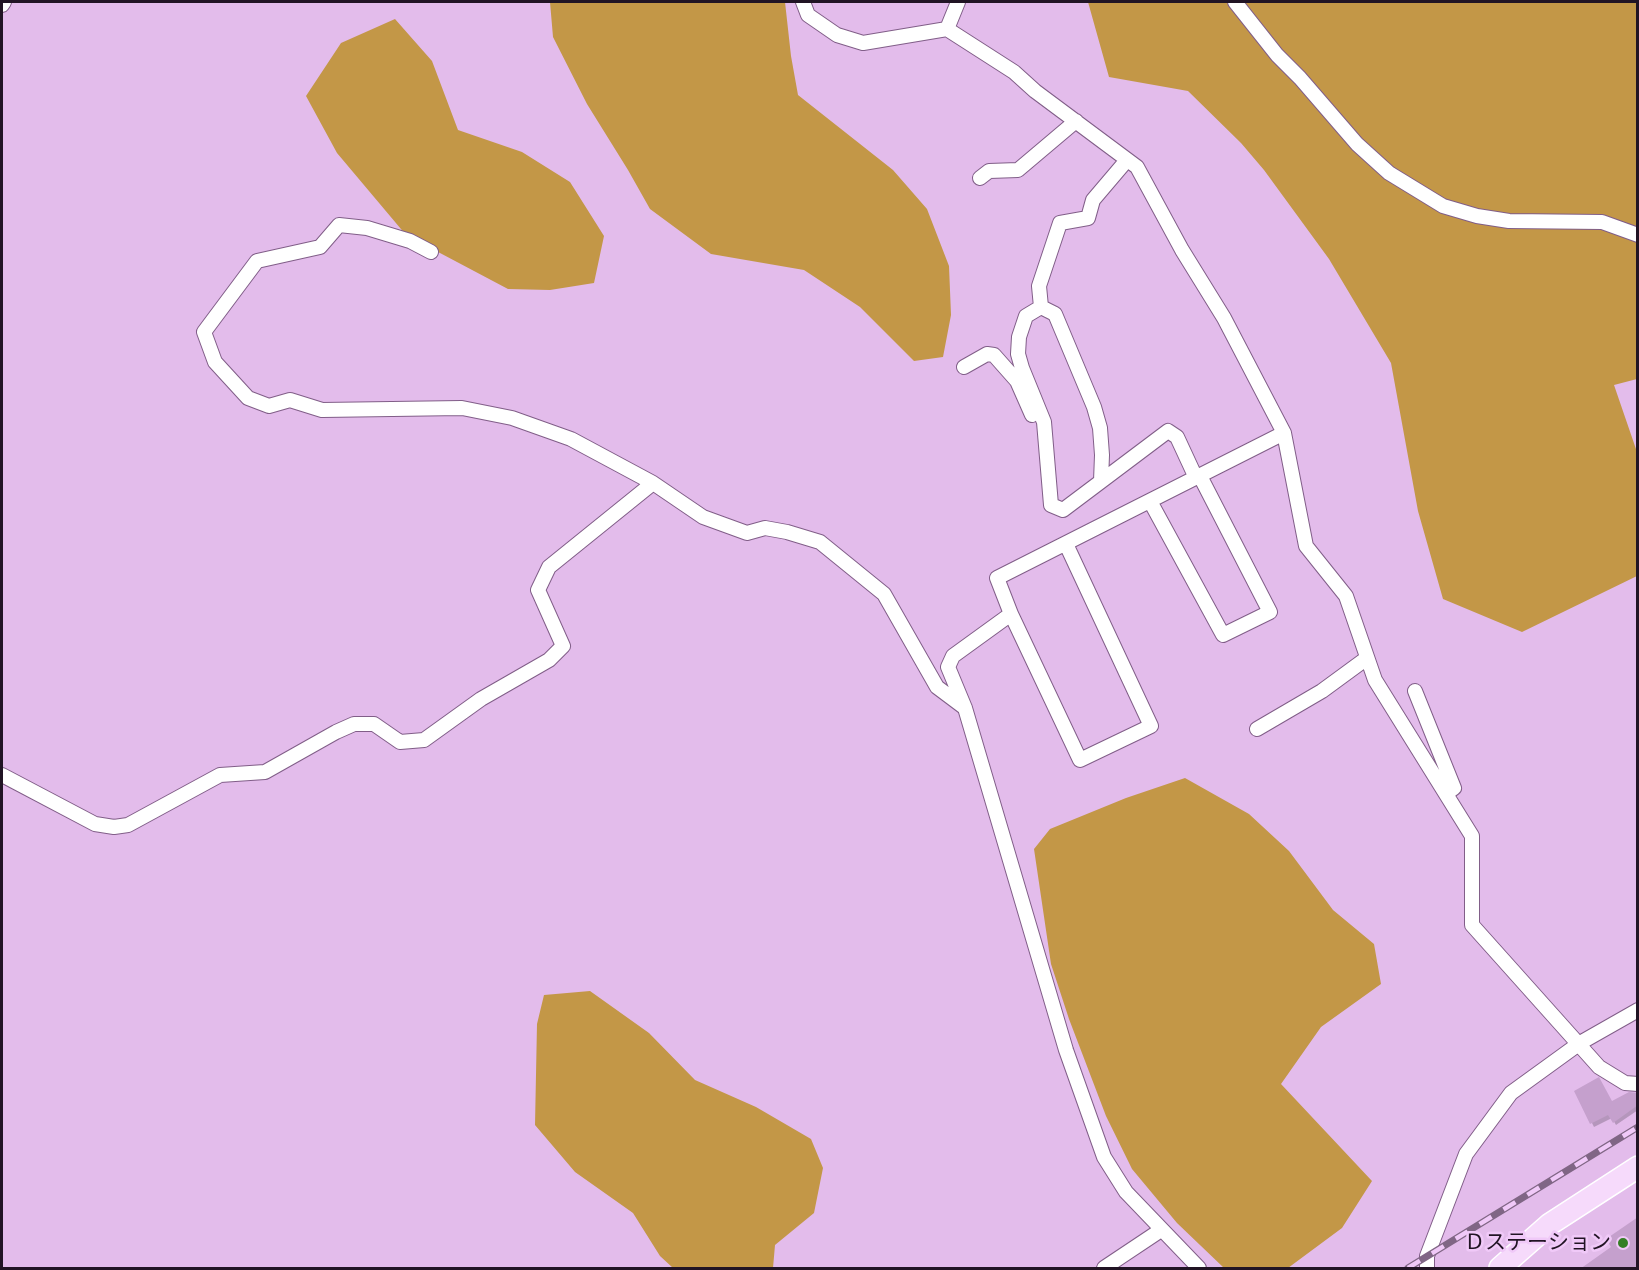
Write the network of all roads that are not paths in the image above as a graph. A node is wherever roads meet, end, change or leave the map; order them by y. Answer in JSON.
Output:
{"nodes":[{"id":1,"x":803,"y":2,"type":"edge"},
{"id":2,"x":958,"y":2,"type":"edge"},
{"id":3,"x":1235,"y":2,"type":"edge"},
{"id":4,"x":947,"y":29,"type":"junction"},
{"id":5,"x":1076,"y":122,"type":"junction"},
{"id":6,"x":1127,"y":160,"type":"junction"},
{"id":7,"x":980,"y":178,"type":"dead end"},
{"id":8,"x":1638,"y":235,"type":"edge"},
{"id":9,"x":431,"y":252,"type":"dead end"},
{"id":10,"x":1041,"y":307,"type":"junction"},
{"id":11,"x":964,"y":368,"type":"dead end"},
{"id":12,"x":1045,"y":429,"type":"junction"},
{"id":13,"x":1284,"y":433,"type":"junction"},
{"id":14,"x":1198,"y":477,"type":"junction"},
{"id":15,"x":1101,"y":481,"type":"junction"},
{"id":16,"x":653,"y":483,"type":"junction"},
{"id":17,"x":1150,"y":501,"type":"junction"},
{"id":18,"x":1066,"y":544,"type":"junction"},
{"id":19,"x":1011,"y":614,"type":"junction"},
{"id":20,"x":1367,"y":658,"type":"junction"},
{"id":21,"x":1414,"y":691,"type":"dead end"},
{"id":22,"x":965,"y":708,"type":"junction"},
{"id":23,"x":1257,"y":729,"type":"dead end"},
{"id":24,"x":2,"y":775,"type":"edge"},
{"id":25,"x":1446,"y":794,"type":"junction"},
{"id":26,"x":1638,"y":1010,"type":"edge"},
{"id":27,"x":1580,"y":1043,"type":"junction"},
{"id":28,"x":1638,"y":1084,"type":"edge"},
{"id":29,"x":1638,"y":1167,"type":"edge"},
{"id":30,"x":1161,"y":1230,"type":"junction"},
{"id":31,"x":1104,"y":1269,"type":"edge"},
{"id":32,"x":1199,"y":1269,"type":"edge"},
{"id":33,"x":1427,"y":1269,"type":"edge"},
{"id":34,"x":1500,"y":1269,"type":"edge"}],
"edges":[{"from":1,"to":4,"type":"street"},
{"from":2,"to":4,"type":"street"},
{"from":3,"to":8,"type":"street"},
{"from":4,"to":5,"type":"street"},
{"from":5,"to":6,"type":"street"},
{"from":5,"to":7,"type":"street"},
{"from":6,"to":10,"type":"street"},
{"from":6,"to":13,"type":"street"},
{"from":9,"to":16,"type":"street"},
{"from":10,"to":12,"type":"street"},
{"from":10,"to":15,"type":"street"},
{"from":11,"to":12,"type":"street"},
{"from":12,"to":15,"type":"street"},
{"from":13,"to":14,"type":"street"},
{"from":13,"to":20,"type":"street"},
{"from":14,"to":15,"type":"street"},
{"from":14,"to":17,"type":"street"},
{"from":14,"to":17,"type":"street"},
{"from":16,"to":22,"type":"street"},
{"from":16,"to":24,"type":"street"},
{"from":17,"to":18,"type":"street"},
{"from":18,"to":19,"type":"street"},
{"from":18,"to":19,"type":"street"},
{"from":19,"to":22,"type":"street"},
{"from":20,"to":23,"type":"street"},
{"from":20,"to":25,"type":"street"},
{"from":21,"to":25,"type":"street"},
{"from":22,"to":30,"type":"street"},
{"from":25,"to":27,"type":"street"},
{"from":26,"to":27,"type":"street"},
{"from":27,"to":28,"type":"street"},
{"from":27,"to":33,"type":"street"},
{"from":29,"to":34,"type":"main road"},
{"from":30,"to":31,"type":"street"},
{"from":30,"to":32,"type":"street"}]}
